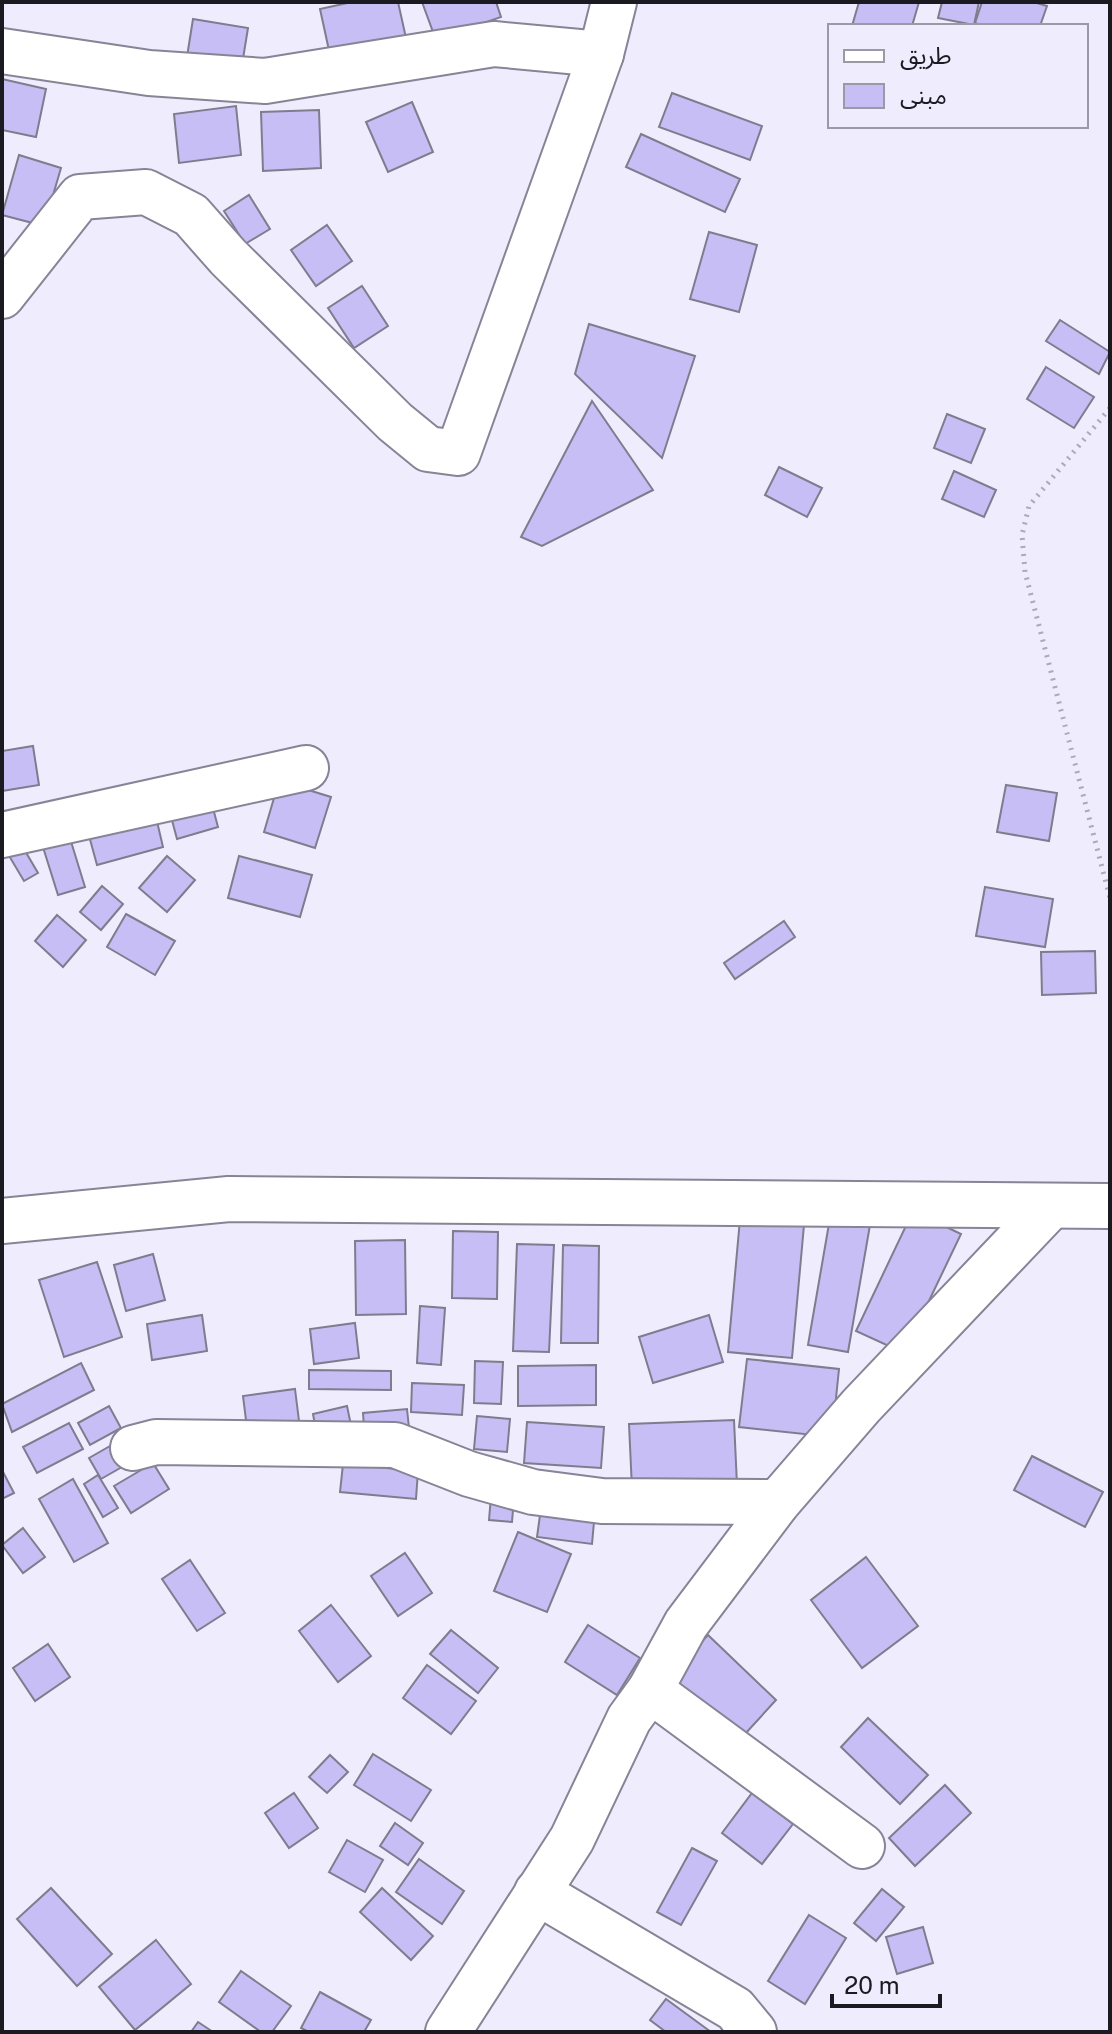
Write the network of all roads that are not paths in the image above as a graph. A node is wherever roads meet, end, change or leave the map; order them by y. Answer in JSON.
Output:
{"nodes":[{"id":1,"x":614,"y":2,"type":"edge"},
{"id":2,"x":2,"y":51,"type":"edge"},
{"id":3,"x":601,"y":54,"type":"junction"},
{"id":4,"x":2,"y":296,"type":"edge"},
{"id":5,"x":306,"y":768,"type":"dead end"},
{"id":6,"x":2,"y":835,"type":"edge"},
{"id":7,"x":1110,"y":1206,"type":"edge"},
{"id":8,"x":1049,"y":1208,"type":"junction"},
{"id":9,"x":2,"y":1221,"type":"edge"},
{"id":10,"x":133,"y":1448,"type":"dead end"},
{"id":11,"x":778,"y":1502,"type":"junction"},
{"id":12,"x":650,"y":1690,"type":"junction"},
{"id":13,"x":862,"y":1846,"type":"dead end"},
{"id":14,"x":537,"y":1892,"type":"junction"},
{"id":15,"x":448,"y":2032,"type":"edge"},
{"id":16,"x":754,"y":2032,"type":"edge"}],
"edges":[{"from":1,"to":3,"type":"street"},
{"from":2,"to":3,"type":"street"},
{"from":3,"to":4,"type":"street"},
{"from":5,"to":6,"type":"street"},
{"from":7,"to":8,"type":"street"},
{"from":8,"to":9,"type":"street"},
{"from":8,"to":11,"type":"street"},
{"from":10,"to":11,"type":"street"},
{"from":11,"to":12,"type":"street"},
{"from":12,"to":13,"type":"street"},
{"from":12,"to":14,"type":"street"},
{"from":14,"to":15,"type":"street"},
{"from":14,"to":16,"type":"street"}]}
